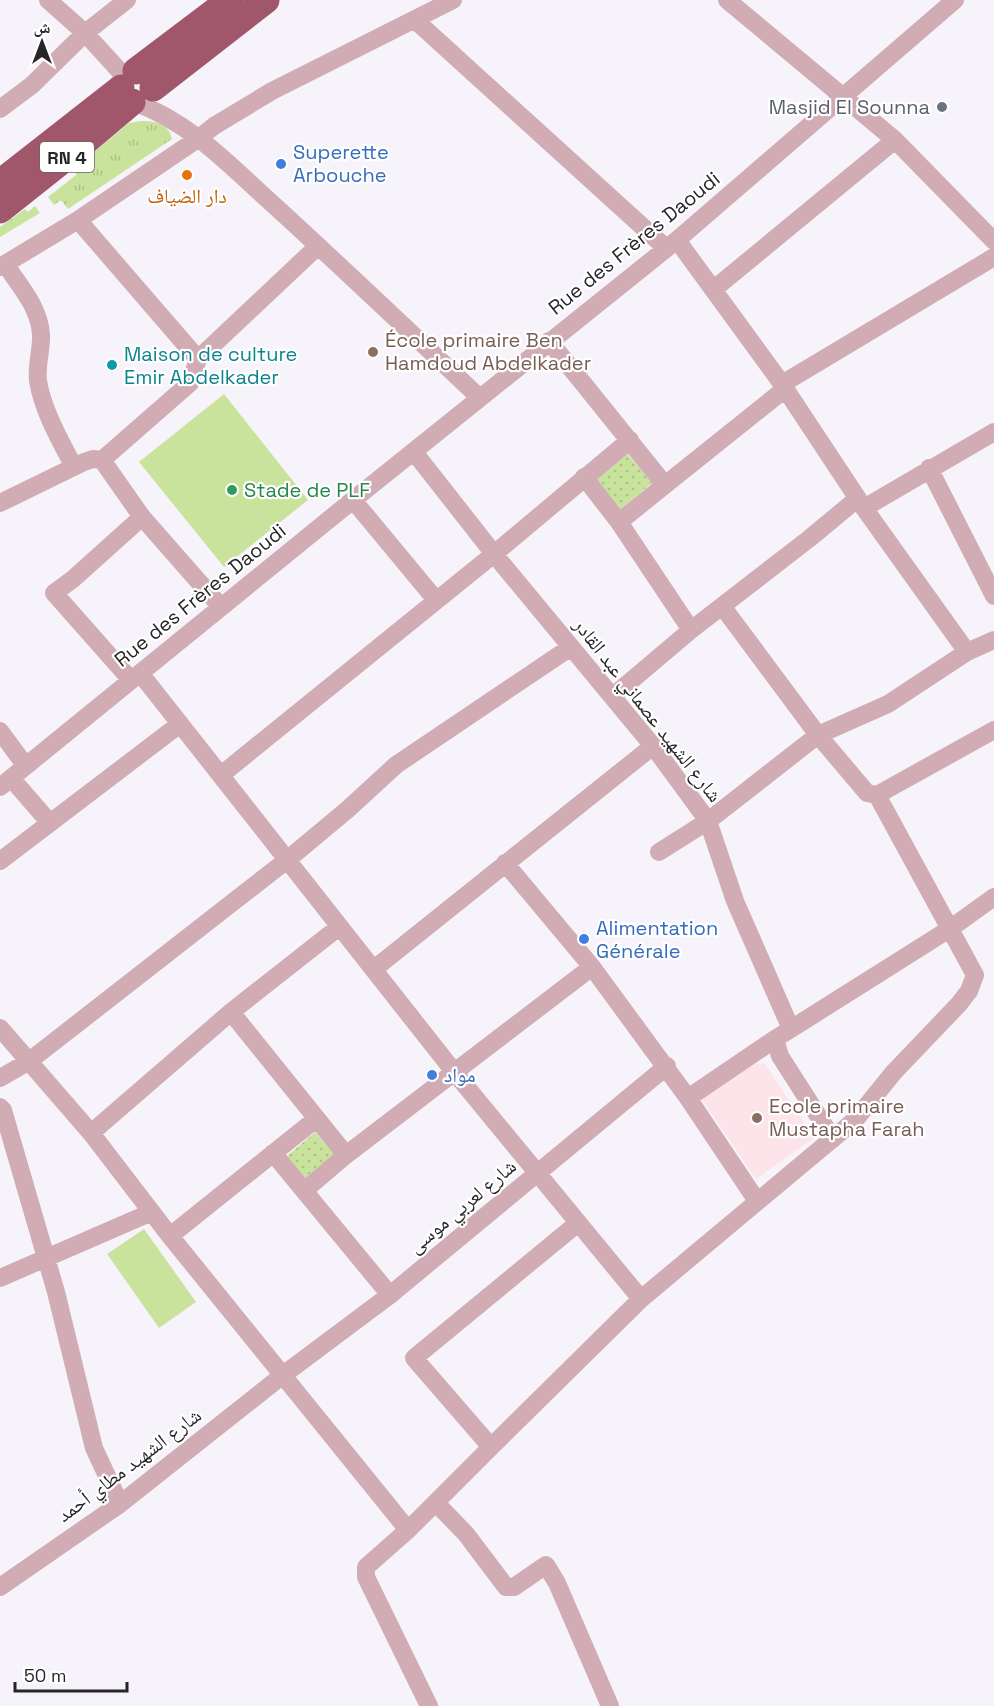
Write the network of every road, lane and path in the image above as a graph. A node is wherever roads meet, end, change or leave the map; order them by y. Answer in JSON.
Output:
{"nodes":[{"id":1,"x":48,"y":0,"type":"edge"},
{"id":2,"x":127,"y":0,"type":"edge"},
{"id":3,"x":230,"y":0,"type":"edge"},
{"id":4,"x":266,"y":0,"type":"edge"},
{"id":5,"x":453,"y":0,"type":"edge"},
{"id":6,"x":727,"y":0,"type":"edge"},
{"id":7,"x":955,"y":0,"type":"edge"},
{"id":8,"x":415,"y":20,"type":"junction"},
{"id":9,"x":85,"y":33,"type":"junction"},
{"id":10,"x":136,"y":89,"type":"junction"},
{"id":11,"x":843,"y":97,"type":"junction"},
{"id":12,"x":0,"y":109,"type":"edge"},
{"id":13,"x":199,"y":138,"type":"junction"},
{"id":14,"x":895,"y":140,"type":"junction"},
{"id":15,"x":7,"y":185,"type":"edge"},
{"id":16,"x":78,"y":220,"type":"junction"},
{"id":17,"x":994,"y":241,"type":"edge"},
{"id":18,"x":671,"y":244,"type":"junction"},
{"id":19,"x":318,"y":246,"type":"junction"},
{"id":20,"x":994,"y":257,"type":"edge"},
{"id":21,"x":2,"y":266,"type":"edge"},
{"id":22,"x":714,"y":289,"type":"junction"},
{"id":23,"x":549,"y":341,"type":"junction"},
{"id":24,"x":198,"y":359,"type":"junction"},
{"id":25,"x":783,"y":387,"type":"junction"},
{"id":26,"x":480,"y":398,"type":"junction"},
{"id":27,"x":994,"y":432,"type":"edge"},
{"id":28,"x":630,"y":440,"type":"junction"},
{"id":29,"x":414,"y":452,"type":"junction"},
{"id":30,"x":102,"y":460,"type":"junction"},
{"id":31,"x":74,"y":467,"type":"junction"},
{"id":32,"x":929,"y":468,"type":"junction"},
{"id":33,"x":584,"y":477,"type":"junction"},
{"id":34,"x":665,"y":485,"type":"junction"},
{"id":35,"x":2,"y":497,"type":"edge"},
{"id":36,"x":353,"y":500,"type":"junction"},
{"id":37,"x":860,"y":503,"type":"junction"},
{"id":38,"x":142,"y":517,"type":"junction"},
{"id":39,"x":619,"y":522,"type":"junction"},
{"id":40,"x":494,"y":555,"type":"junction"},
{"id":41,"x":994,"y":596,"type":"edge"},
{"id":42,"x":436,"y":600,"type":"junction"},
{"id":43,"x":722,"y":606,"type":"junction"},
{"id":44,"x":221,"y":607,"type":"junction"},
{"id":45,"x":691,"y":630,"type":"junction"},
{"id":46,"x":994,"y":640,"type":"edge"},
{"id":47,"x":571,"y":647,"type":"junction"},
{"id":48,"x":967,"y":652,"type":"junction"},
{"id":49,"x":136,"y":677,"type":"junction"},
{"id":50,"x":613,"y":696,"type":"junction"},
{"id":51,"x":180,"y":724,"type":"junction"},
{"id":52,"x":994,"y":730,"type":"edge"},
{"id":53,"x":0,"y":731,"type":"edge"},
{"id":54,"x":818,"y":735,"type":"junction"},
{"id":55,"x":653,"y":746,"type":"junction"},
{"id":56,"x":25,"y":765,"type":"junction"},
{"id":57,"x":220,"y":775,"type":"junction"},
{"id":58,"x":5,"y":783,"type":"edge"},
{"id":59,"x":877,"y":795,"type":"junction"},
{"id":60,"x":708,"y":821,"type":"junction"},
{"id":61,"x":50,"y":823,"type":"junction"},
{"id":62,"x":659,"y":852,"type":"dead end"},
{"id":63,"x":287,"y":860,"type":"junction"},
{"id":64,"x":0,"y":861,"type":"edge"},
{"id":65,"x":505,"y":863,"type":"junction"},
{"id":66,"x":994,"y":897,"type":"edge"},
{"id":67,"x":339,"y":927,"type":"junction"},
{"id":68,"x":951,"y":928,"type":"junction"},
{"id":69,"x":592,"y":967,"type":"junction"},
{"id":70,"x":374,"y":969,"type":"junction"},
{"id":71,"x":231,"y":1012,"type":"junction"},
{"id":72,"x":0,"y":1028,"type":"edge"},
{"id":73,"x":791,"y":1029,"type":"junction"},
{"id":74,"x":775,"y":1039,"type":"junction"},
{"id":75,"x":28,"y":1062,"type":"junction"},
{"id":76,"x":667,"y":1066,"type":"junction"},
{"id":77,"x":455,"y":1073,"type":"junction"},
{"id":78,"x":0,"y":1078,"type":"edge"},
{"id":79,"x":688,"y":1098,"type":"junction"},
{"id":80,"x":0,"y":1107,"type":"edge"},
{"id":81,"x":316,"y":1119,"type":"junction"},
{"id":82,"x":91,"y":1133,"type":"junction"},
{"id":83,"x":833,"y":1139,"type":"junction"},
{"id":84,"x":273,"y":1153,"type":"junction"},
{"id":85,"x":346,"y":1155,"type":"junction"},
{"id":86,"x":536,"y":1173,"type":"junction"},
{"id":87,"x":305,"y":1190,"type":"junction"},
{"id":88,"x":757,"y":1200,"type":"junction"},
{"id":89,"x":152,"y":1212,"type":"junction"},
{"id":90,"x":578,"y":1223,"type":"junction"},
{"id":91,"x":170,"y":1236,"type":"junction"},
{"id":92,"x":46,"y":1259,"type":"junction"},
{"id":93,"x":0,"y":1278,"type":"edge"},
{"id":94,"x":390,"y":1295,"type":"junction"},
{"id":95,"x":641,"y":1299,"type":"junction"},
{"id":96,"x":283,"y":1375,"type":"junction"},
{"id":97,"x":491,"y":1446,"type":"junction"},
{"id":98,"x":436,"y":1503,"type":"junction"},
{"id":99,"x":120,"y":1504,"type":"junction"},
{"id":100,"x":408,"y":1530,"type":"junction"},
{"id":101,"x":0,"y":1587,"type":"edge"},
{"id":102,"x":429,"y":1706,"type":"edge"},
{"id":103,"x":610,"y":1706,"type":"edge"}],
"edges":[{"from":1,"to":9,"type":"street"},
{"from":2,"to":9,"type":"street"},
{"from":3,"to":10,"type":"highway","number":"RN 4"},
{"from":4,"to":10,"type":"highway","number":"RN 4"},
{"from":5,"to":8,"type":"street"},
{"from":6,"to":11,"type":"street"},
{"from":7,"to":11,"type":"street","name":"Rue des Frères Daoudi"},
{"from":8,"to":13,"type":"street"},
{"from":8,"to":18,"type":"street"},
{"from":9,"to":10,"type":"street"},
{"from":9,"to":12,"type":"street"},
{"from":10,"to":13,"type":"street"},
{"from":10,"to":15,"type":"highway","number":"RN 4"},
{"from":10,"to":15,"type":"highway","number":"RN 4"},
{"from":11,"to":14,"type":"street"},
{"from":11,"to":18,"type":"street","name":"Rue des Frères Daoudi"},
{"from":13,"to":16,"type":"street"},
{"from":13,"to":19,"type":"street"},
{"from":14,"to":17,"type":"street"},
{"from":14,"to":22,"type":"street"},
{"from":16,"to":21,"type":"street"},
{"from":16,"to":24,"type":"street"},
{"from":18,"to":22,"type":"street"},
{"from":18,"to":23,"type":"street","name":"Rue des Frères Daoudi"},
{"from":19,"to":24,"type":"street"},
{"from":19,"to":26,"type":"street"},
{"from":20,"to":25,"type":"street"},
{"from":21,"to":31,"type":"street"},
{"from":22,"to":25,"type":"street"},
{"from":23,"to":26,"type":"street","name":"Rue des Frères Daoudi"},
{"from":23,"to":28,"type":"street"},
{"from":24,"to":30,"type":"street"},
{"from":25,"to":34,"type":"street"},
{"from":25,"to":37,"type":"street"},
{"from":26,"to":29,"type":"street","name":"Rue des Frères Daoudi"},
{"from":27,"to":32,"type":"street"},
{"from":28,"to":33,"type":"street"},
{"from":28,"to":34,"type":"street"},
{"from":29,"to":36,"type":"street","name":"Rue des Frères Daoudi"},
{"from":29,"to":40,"type":"street","name":"شارع الشهيد عصماني عبد القادر"},
{"from":30,"to":31,"type":"street"},
{"from":30,"to":38,"type":"street"},
{"from":31,"to":35,"type":"street"},
{"from":32,"to":37,"type":"street"},
{"from":32,"to":41,"type":"street"},
{"from":33,"to":39,"type":"street"},
{"from":33,"to":40,"type":"street"},
{"from":34,"to":39,"type":"street"},
{"from":36,"to":42,"type":"street"},
{"from":36,"to":44,"type":"street","name":"Rue des Frères Daoudi"},
{"from":37,"to":43,"type":"street"},
{"from":37,"to":48,"type":"street"},
{"from":38,"to":44,"type":"street"},
{"from":38,"to":49,"type":"street"},
{"from":39,"to":45,"type":"street"},
{"from":40,"to":42,"type":"street"},
{"from":40,"to":47,"type":"street","name":"شارع الشهيد عصماني عبد القادر"},
{"from":42,"to":57,"type":"street"},
{"from":43,"to":45,"type":"street"},
{"from":43,"to":54,"type":"street"},
{"from":44,"to":49,"type":"street","name":"Rue des Frères Daoudi"},
{"from":45,"to":50,"type":"street"},
{"from":46,"to":48,"type":"street"},
{"from":47,"to":50,"type":"street","name":"شارع الشهيد عصماني عبد القادر"},
{"from":47,"to":63,"type":"street"},
{"from":48,"to":54,"type":"street"},
{"from":49,"to":51,"type":"street"},
{"from":49,"to":56,"type":"street","name":"Rue des Frères Daoudi"},
{"from":50,"to":55,"type":"street","name":"شارع الشهيد عصماني عبد القادر"},
{"from":51,"to":57,"type":"street"},
{"from":51,"to":61,"type":"street"},
{"from":52,"to":59,"type":"street"},
{"from":53,"to":56,"type":"street"},
{"from":54,"to":59,"type":"street"},
{"from":54,"to":60,"type":"street"},
{"from":55,"to":60,"type":"street","name":"شارع الشهيد عصماني عبد القادر"},
{"from":55,"to":65,"type":"street"},
{"from":56,"to":58,"type":"street","name":"Rue des Frères Daoudi"},
{"from":57,"to":63,"type":"street"},
{"from":58,"to":61,"type":"street"},
{"from":59,"to":68,"type":"street"},
{"from":60,"to":62,"type":"street"},
{"from":60,"to":73,"type":"street","name":"شارع الشهيد عصماني عبد القادر"},
{"from":61,"to":64,"type":"street"},
{"from":63,"to":67,"type":"street"},
{"from":63,"to":75,"type":"street"},
{"from":65,"to":69,"type":"street"},
{"from":65,"to":70,"type":"street"},
{"from":66,"to":68,"type":"street"},
{"from":67,"to":70,"type":"street"},
{"from":67,"to":71,"type":"street"},
{"from":68,"to":73,"type":"street"},
{"from":68,"to":83,"type":"street"},
{"from":69,"to":76,"type":"street"},
{"from":69,"to":77,"type":"street"},
{"from":70,"to":77,"type":"street"},
{"from":71,"to":81,"type":"street"},
{"from":71,"to":82,"type":"street"},
{"from":72,"to":75,"type":"street"},
{"from":73,"to":74,"type":"street"},
{"from":74,"to":79,"type":"street"},
{"from":74,"to":83,"type":"street"},
{"from":75,"to":78,"type":"street"},
{"from":75,"to":82,"type":"street"},
{"from":76,"to":79,"type":"street"},
{"from":76,"to":86,"type":"street","name":"شارع لعربي موسى"},
{"from":77,"to":85,"type":"street"},
{"from":77,"to":86,"type":"street"},
{"from":79,"to":88,"type":"street"},
{"from":80,"to":92,"type":"street"},
{"from":81,"to":84,"type":"street"},
{"from":81,"to":85,"type":"street"},
{"from":82,"to":89,"type":"street"},
{"from":83,"to":88,"type":"street"},
{"from":84,"to":87,"type":"street"},
{"from":84,"to":91,"type":"street"},
{"from":85,"to":87,"type":"street"},
{"from":86,"to":90,"type":"street"},
{"from":86,"to":94,"type":"street","name":"شارع لعربي موسى"},
{"from":87,"to":94,"type":"street"},
{"from":88,"to":95,"type":"street"},
{"from":89,"to":91,"type":"street"},
{"from":89,"to":92,"type":"street"},
{"from":90,"to":95,"type":"street"},
{"from":90,"to":97,"type":"street"},
{"from":91,"to":96,"type":"street"},
{"from":92,"to":93,"type":"street"},
{"from":92,"to":99,"type":"street"},
{"from":94,"to":96,"type":"street","name":"شارع لعربي موسى"},
{"from":95,"to":97,"type":"street"},
{"from":96,"to":99,"type":"street","name":"شارع الشهيد مطاي أحمد"},
{"from":96,"to":100,"type":"street"},
{"from":97,"to":98,"type":"street"},
{"from":98,"to":100,"type":"street"},
{"from":98,"to":103,"type":"street"},
{"from":99,"to":101,"type":"street","name":"شارع الشهيد مطاي أحمد"},
{"from":100,"to":102,"type":"street"}]}
